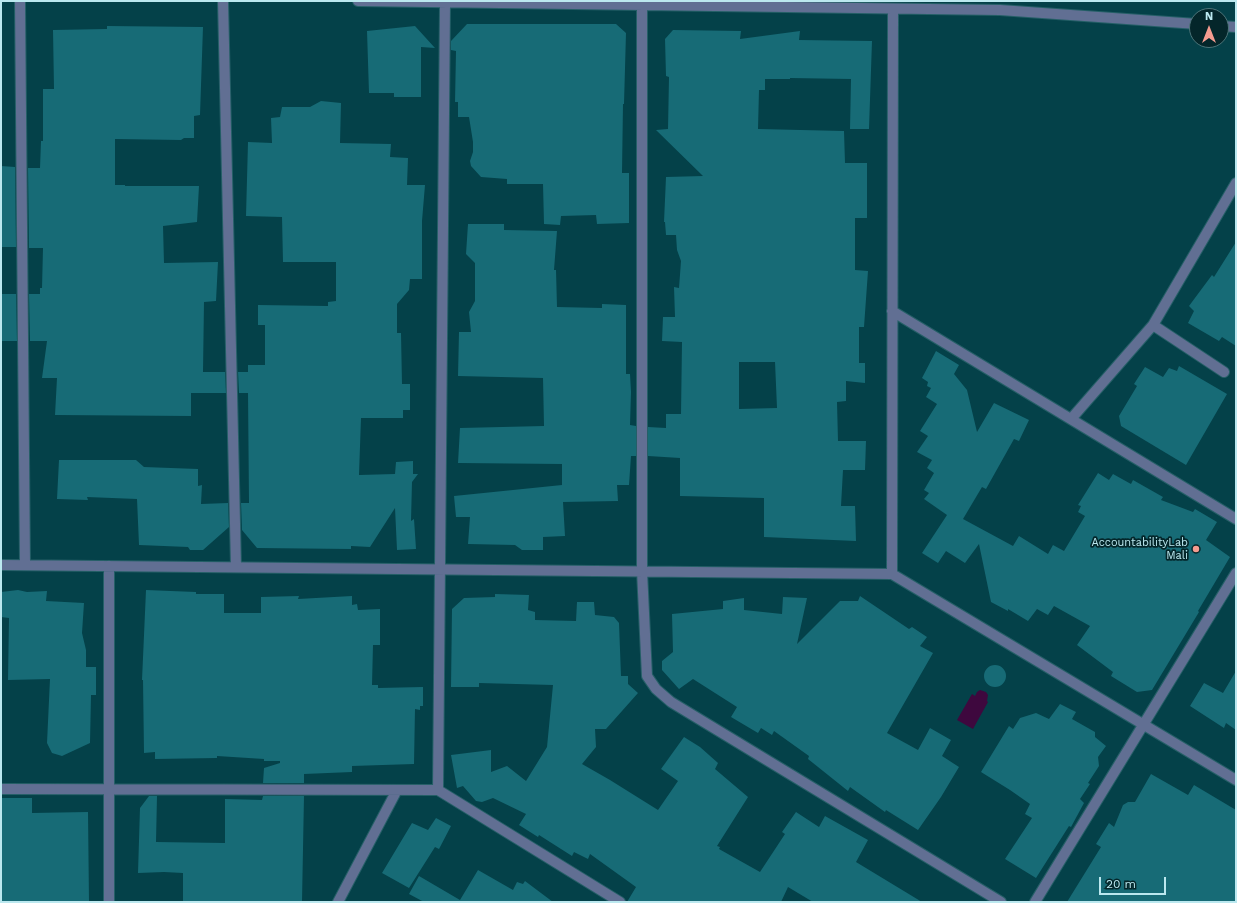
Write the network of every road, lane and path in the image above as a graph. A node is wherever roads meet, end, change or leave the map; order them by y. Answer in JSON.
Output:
{"nodes":[{"id":1,"x":20,"y":1,"type":"edge"},
{"id":2,"x":223,"y":1,"type":"edge"},
{"id":3,"x":358,"y":1,"type":"edge"},
{"id":4,"x":445,"y":2,"type":"junction"},
{"id":5,"x":522,"y":2,"type":"edge"},
{"id":6,"x":642,"y":5,"type":"junction"},
{"id":7,"x":1000,"y":5,"type":"edge"},
{"id":8,"x":893,"y":9,"type":"junction"},
{"id":9,"x":1189,"y":23,"type":"edge"},
{"id":10,"x":1236,"y":183,"type":"edge"},
{"id":11,"x":892,"y":311,"type":"junction"},
{"id":12,"x":1153,"y":325,"type":"junction"},
{"id":13,"x":1224,"y":372,"type":"dead end"},
{"id":14,"x":1071,"y":419,"type":"junction"},
{"id":15,"x":1236,"y":519,"type":"edge"},
{"id":16,"x":1,"y":565,"type":"edge"},
{"id":17,"x":25,"y":565,"type":"junction"},
{"id":18,"x":109,"y":566,"type":"junction"},
{"id":19,"x":236,"y":567,"type":"junction"},
{"id":20,"x":440,"y":569,"type":"junction"},
{"id":21,"x":642,"y":571,"type":"junction"},
{"id":22,"x":1236,"y":572,"type":"edge"},
{"id":23,"x":892,"y":574,"type":"junction"},
{"id":24,"x":1143,"y":725,"type":"junction"},
{"id":25,"x":1236,"y":780,"type":"edge"},
{"id":26,"x":1,"y":789,"type":"edge"},
{"id":27,"x":109,"y":790,"type":"junction"},
{"id":28,"x":398,"y":790,"type":"junction"},
{"id":29,"x":438,"y":790,"type":"junction"},
{"id":30,"x":109,"y":902,"type":"edge"},
{"id":31,"x":338,"y":902,"type":"edge"},
{"id":32,"x":620,"y":902,"type":"edge"},
{"id":33,"x":1001,"y":902,"type":"edge"},
{"id":34,"x":1035,"y":902,"type":"edge"}],
"edges":[{"from":1,"to":17,"type":"street"},
{"from":2,"to":19,"type":"street"},
{"from":3,"to":4,"type":"street"},
{"from":4,"to":5,"type":"street"},
{"from":4,"to":20,"type":"street"},
{"from":5,"to":6,"type":"street"},
{"from":6,"to":8,"type":"street"},
{"from":6,"to":21,"type":"street"},
{"from":7,"to":8,"type":"street"},
{"from":7,"to":9,"type":"street"},
{"from":8,"to":11,"type":"street"},
{"from":10,"to":12,"type":"street"},
{"from":11,"to":14,"type":"street"},
{"from":11,"to":23,"type":"street"},
{"from":12,"to":13,"type":"street"},
{"from":12,"to":14,"type":"street"},
{"from":14,"to":15,"type":"street"},
{"from":16,"to":17,"type":"street"},
{"from":17,"to":18,"type":"street"},
{"from":18,"to":19,"type":"street"},
{"from":18,"to":27,"type":"street"},
{"from":19,"to":20,"type":"street"},
{"from":20,"to":21,"type":"street"},
{"from":20,"to":29,"type":"street"},
{"from":21,"to":23,"type":"street"},
{"from":21,"to":33,"type":"street"},
{"from":22,"to":24,"type":"street"},
{"from":23,"to":24,"type":"street"},
{"from":24,"to":25,"type":"street"},
{"from":24,"to":34,"type":"street"},
{"from":26,"to":27,"type":"street"},
{"from":27,"to":28,"type":"street"},
{"from":27,"to":30,"type":"street"},
{"from":28,"to":29,"type":"street"},
{"from":28,"to":31,"type":"street"},
{"from":29,"to":32,"type":"street"}]}
